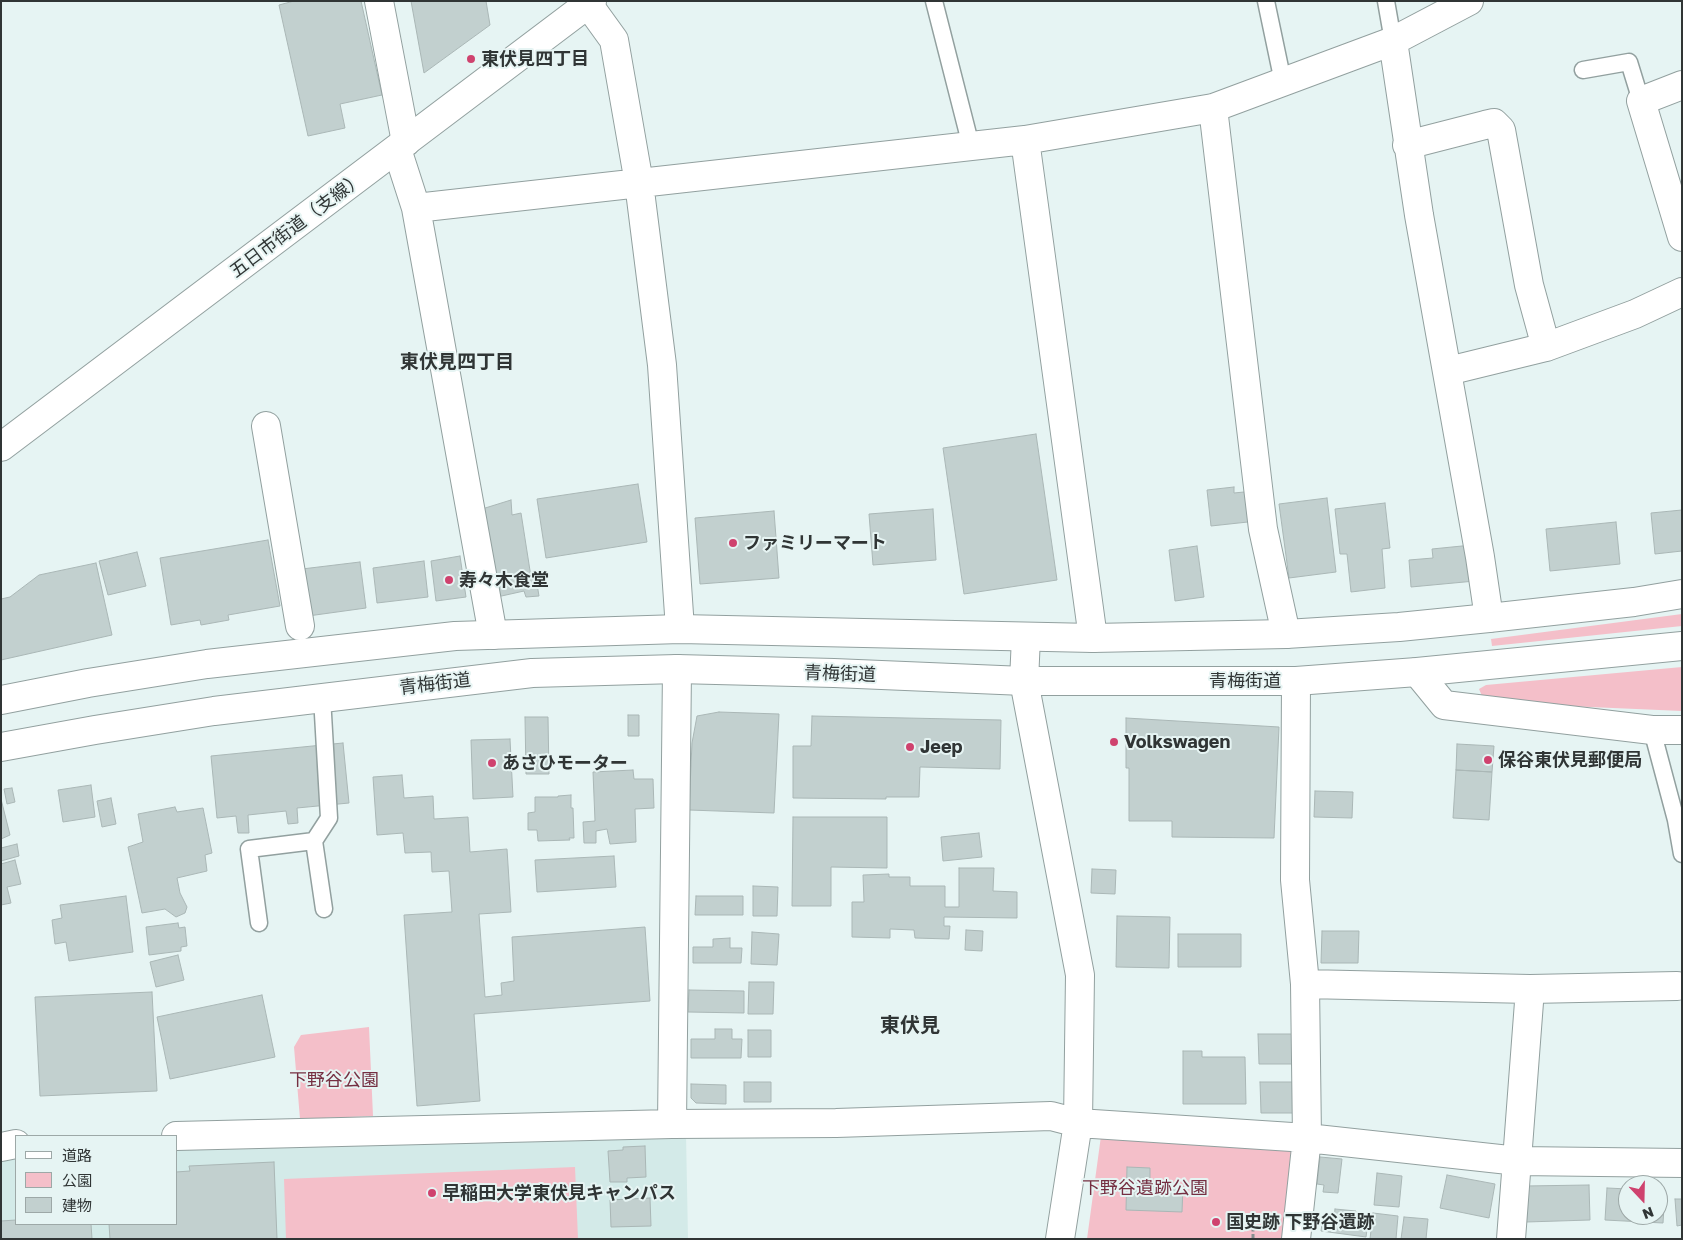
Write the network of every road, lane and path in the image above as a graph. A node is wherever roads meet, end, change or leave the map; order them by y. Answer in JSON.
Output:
{"nodes":[{"id":1,"x":379,"y":1,"type":"edge"},
{"id":2,"x":934,"y":1,"type":"edge"},
{"id":3,"x":1266,"y":1,"type":"edge"},
{"id":4,"x":1386,"y":1,"type":"edge"},
{"id":5,"x":1469,"y":1,"type":"edge"},
{"id":6,"x":590,"y":3,"type":"edge"},
{"id":7,"x":1393,"y":41,"type":"junction"},
{"id":8,"x":1583,"y":70,"type":"dead end"},
{"id":9,"x":1283,"y":82,"type":"junction"},
{"id":10,"x":1682,"y":85,"type":"edge"},
{"id":11,"x":1640,"y":101,"type":"junction"},
{"id":12,"x":1213,"y":108,"type":"junction"},
{"id":13,"x":1025,"y":140,"type":"junction"},
{"id":14,"x":1407,"y":145,"type":"junction"},
{"id":15,"x":401,"y":146,"type":"junction"},
{"id":16,"x":971,"y":146,"type":"junction"},
{"id":17,"x":640,"y":183,"type":"junction"},
{"id":18,"x":416,"y":208,"type":"junction"},
{"id":19,"x":1682,"y":237,"type":"edge"},
{"id":20,"x":1682,"y":292,"type":"edge"},
{"id":21,"x":1546,"y":347,"type":"junction"},
{"id":22,"x":1448,"y":371,"type":"junction"},
{"id":23,"x":266,"y":426,"type":"dead end"},
{"id":24,"x":1,"y":447,"type":"edge"},
{"id":25,"x":1682,"y":594,"type":"edge"},
{"id":26,"x":1489,"y":618,"type":"junction"},
{"id":27,"x":300,"y":626,"type":"dead end"},
{"id":28,"x":680,"y":629,"type":"junction"},
{"id":29,"x":1286,"y":634,"type":"junction"},
{"id":30,"x":493,"y":635,"type":"junction"},
{"id":31,"x":1026,"y":637,"type":"junction"},
{"id":32,"x":1093,"y":638,"type":"junction"},
{"id":33,"x":1682,"y":646,"type":"edge"},
{"id":34,"x":677,"y":669,"type":"junction"},
{"id":35,"x":1417,"y":672,"type":"junction"},
{"id":36,"x":1024,"y":681,"type":"junction"},
{"id":37,"x":1296,"y":681,"type":"junction"},
{"id":38,"x":322,"y":697,"type":"junction"},
{"id":39,"x":1,"y":700,"type":"edge"},
{"id":40,"x":1652,"y":730,"type":"junction"},
{"id":41,"x":1682,"y":730,"type":"edge"},
{"id":42,"x":1,"y":747,"type":"edge"},
{"id":43,"x":314,"y":841,"type":"junction"},
{"id":44,"x":1682,"y":854,"type":"edge"},
{"id":45,"x":324,"y":909,"type":"dead end"},
{"id":46,"x":259,"y":923,"type":"dead end"},
{"id":47,"x":1305,"y":984,"type":"junction"},
{"id":48,"x":1677,"y":986,"type":"dead end"},
{"id":49,"x":1530,"y":989,"type":"junction"},
{"id":50,"x":1078,"y":1123,"type":"junction"},
{"id":51,"x":672,"y":1124,"type":"junction"},
{"id":52,"x":178,"y":1136,"type":"edge"},
{"id":53,"x":1307,"y":1138,"type":"junction"},
{"id":54,"x":15,"y":1144,"type":"edge"},
{"id":55,"x":1,"y":1147,"type":"edge"},
{"id":56,"x":1518,"y":1161,"type":"junction"},
{"id":57,"x":1682,"y":1163,"type":"edge"},
{"id":58,"x":1253,"y":1209,"type":"dead end"},
{"id":59,"x":1060,"y":1239,"type":"edge"},
{"id":60,"x":1253,"y":1239,"type":"edge"},
{"id":61,"x":1296,"y":1239,"type":"edge"},
{"id":62,"x":1511,"y":1239,"type":"edge"}],
"edges":[{"from":1,"to":15,"type":"street"},
{"from":2,"to":16,"type":"lane"},
{"from":3,"to":9,"type":"lane"},
{"from":4,"to":7,"type":"lane"},
{"from":5,"to":7,"type":"street"},
{"from":6,"to":15,"type":"street","name":"五日市街道（支線）"},
{"from":6,"to":17,"type":"street"},
{"from":7,"to":9,"type":"street"},
{"from":7,"to":14,"type":"street"},
{"from":8,"to":11,"type":"lane"},
{"from":9,"to":12,"type":"street"},
{"from":10,"to":11,"type":"street"},
{"from":11,"to":19,"type":"street"},
{"from":12,"to":13,"type":"street"},
{"from":12,"to":29,"type":"street"},
{"from":13,"to":16,"type":"street"},
{"from":13,"to":32,"type":"street"},
{"from":14,"to":21,"type":"street"},
{"from":14,"to":22,"type":"street"},
{"from":15,"to":18,"type":"street"},
{"from":15,"to":24,"type":"street","name":"五日市街道（支線）"},
{"from":16,"to":17,"type":"street"},
{"from":17,"to":18,"type":"street"},
{"from":17,"to":28,"type":"street"},
{"from":18,"to":30,"type":"street"},
{"from":20,"to":21,"type":"street"},
{"from":21,"to":22,"type":"street"},
{"from":22,"to":26,"type":"street"},
{"from":23,"to":27,"type":"street"},
{"from":25,"to":26,"type":"street"},
{"from":26,"to":29,"type":"street"},
{"from":28,"to":30,"type":"street"},
{"from":28,"to":31,"type":"street"},
{"from":29,"to":32,"type":"street"},
{"from":30,"to":39,"type":"street"},
{"from":31,"to":32,"type":"street"},
{"from":31,"to":36,"type":"street"},
{"from":33,"to":35,"type":"street","name":"青梅街道"},
{"from":34,"to":36,"type":"street","name":"青梅街道"},
{"from":34,"to":38,"type":"street","name":"青梅街道"},
{"from":34,"to":51,"type":"street"},
{"from":35,"to":37,"type":"street","name":"青梅街道"},
{"from":35,"to":40,"type":"street"},
{"from":36,"to":37,"type":"street","name":"青梅街道"},
{"from":36,"to":50,"type":"street"},
{"from":37,"to":47,"type":"street"},
{"from":38,"to":42,"type":"street","name":"青梅街道"},
{"from":38,"to":43,"type":"lane"},
{"from":40,"to":41,"type":"street"},
{"from":40,"to":44,"type":"lane"},
{"from":43,"to":45,"type":"lane"},
{"from":43,"to":46,"type":"lane"},
{"from":47,"to":49,"type":"street"},
{"from":47,"to":53,"type":"street"},
{"from":48,"to":49,"type":"street"},
{"from":49,"to":56,"type":"street"},
{"from":50,"to":51,"type":"street"},
{"from":50,"to":53,"type":"street"},
{"from":50,"to":59,"type":"street"},
{"from":51,"to":52,"type":"street"},
{"from":53,"to":56,"type":"street"},
{"from":53,"to":61,"type":"street"},
{"from":54,"to":55,"type":"street"},
{"from":56,"to":57,"type":"street"},
{"from":56,"to":62,"type":"street"},
{"from":58,"to":60,"type":"path"}]}
